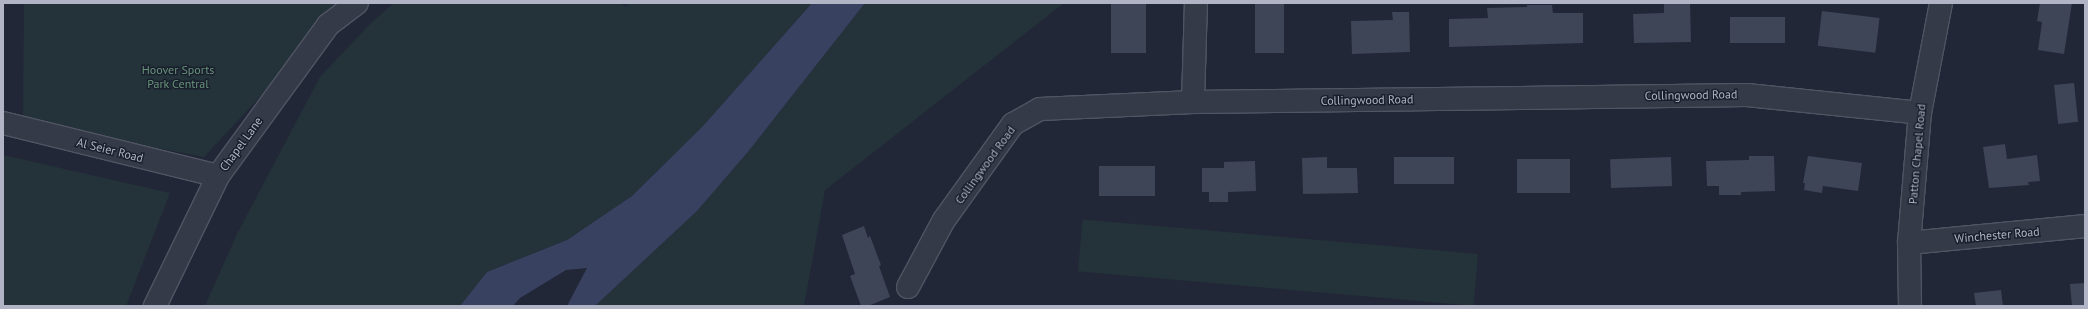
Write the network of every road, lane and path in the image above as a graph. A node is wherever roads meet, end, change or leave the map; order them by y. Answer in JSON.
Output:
{"nodes":[{"id":1,"x":357,"y":3,"type":"edge"},
{"id":2,"x":1196,"y":3,"type":"edge"},
{"id":3,"x":1940,"y":3,"type":"edge"},
{"id":4,"x":1193,"y":102,"type":"junction"},
{"id":5,"x":1920,"y":113,"type":"junction"},
{"id":6,"x":3,"y":123,"type":"edge"},
{"id":7,"x":218,"y":176,"type":"junction"},
{"id":8,"x":2085,"y":226,"type":"edge"},
{"id":9,"x":1910,"y":243,"type":"junction"},
{"id":10,"x":908,"y":287,"type":"dead end"},
{"id":11,"x":155,"y":306,"type":"edge"},
{"id":12,"x":1910,"y":306,"type":"edge"}],
"edges":[{"from":1,"to":7,"type":"street","name":"Chapel Lane"},
{"from":2,"to":4,"type":"street"},
{"from":3,"to":5,"type":"street","name":"Patton Chapel Road"},
{"from":4,"to":5,"type":"street","name":"Collingwood Road"},
{"from":4,"to":10,"type":"street","name":"Collingwood Road"},
{"from":5,"to":9,"type":"street","name":"Patton Chapel Road"},
{"from":6,"to":7,"type":"street","name":"Al Seier Road"},
{"from":7,"to":11,"type":"street","name":"Chapel Lane"},
{"from":8,"to":9,"type":"street","name":"Winchester Road"},
{"from":9,"to":12,"type":"street","name":"Patton Chapel Road"}]}
